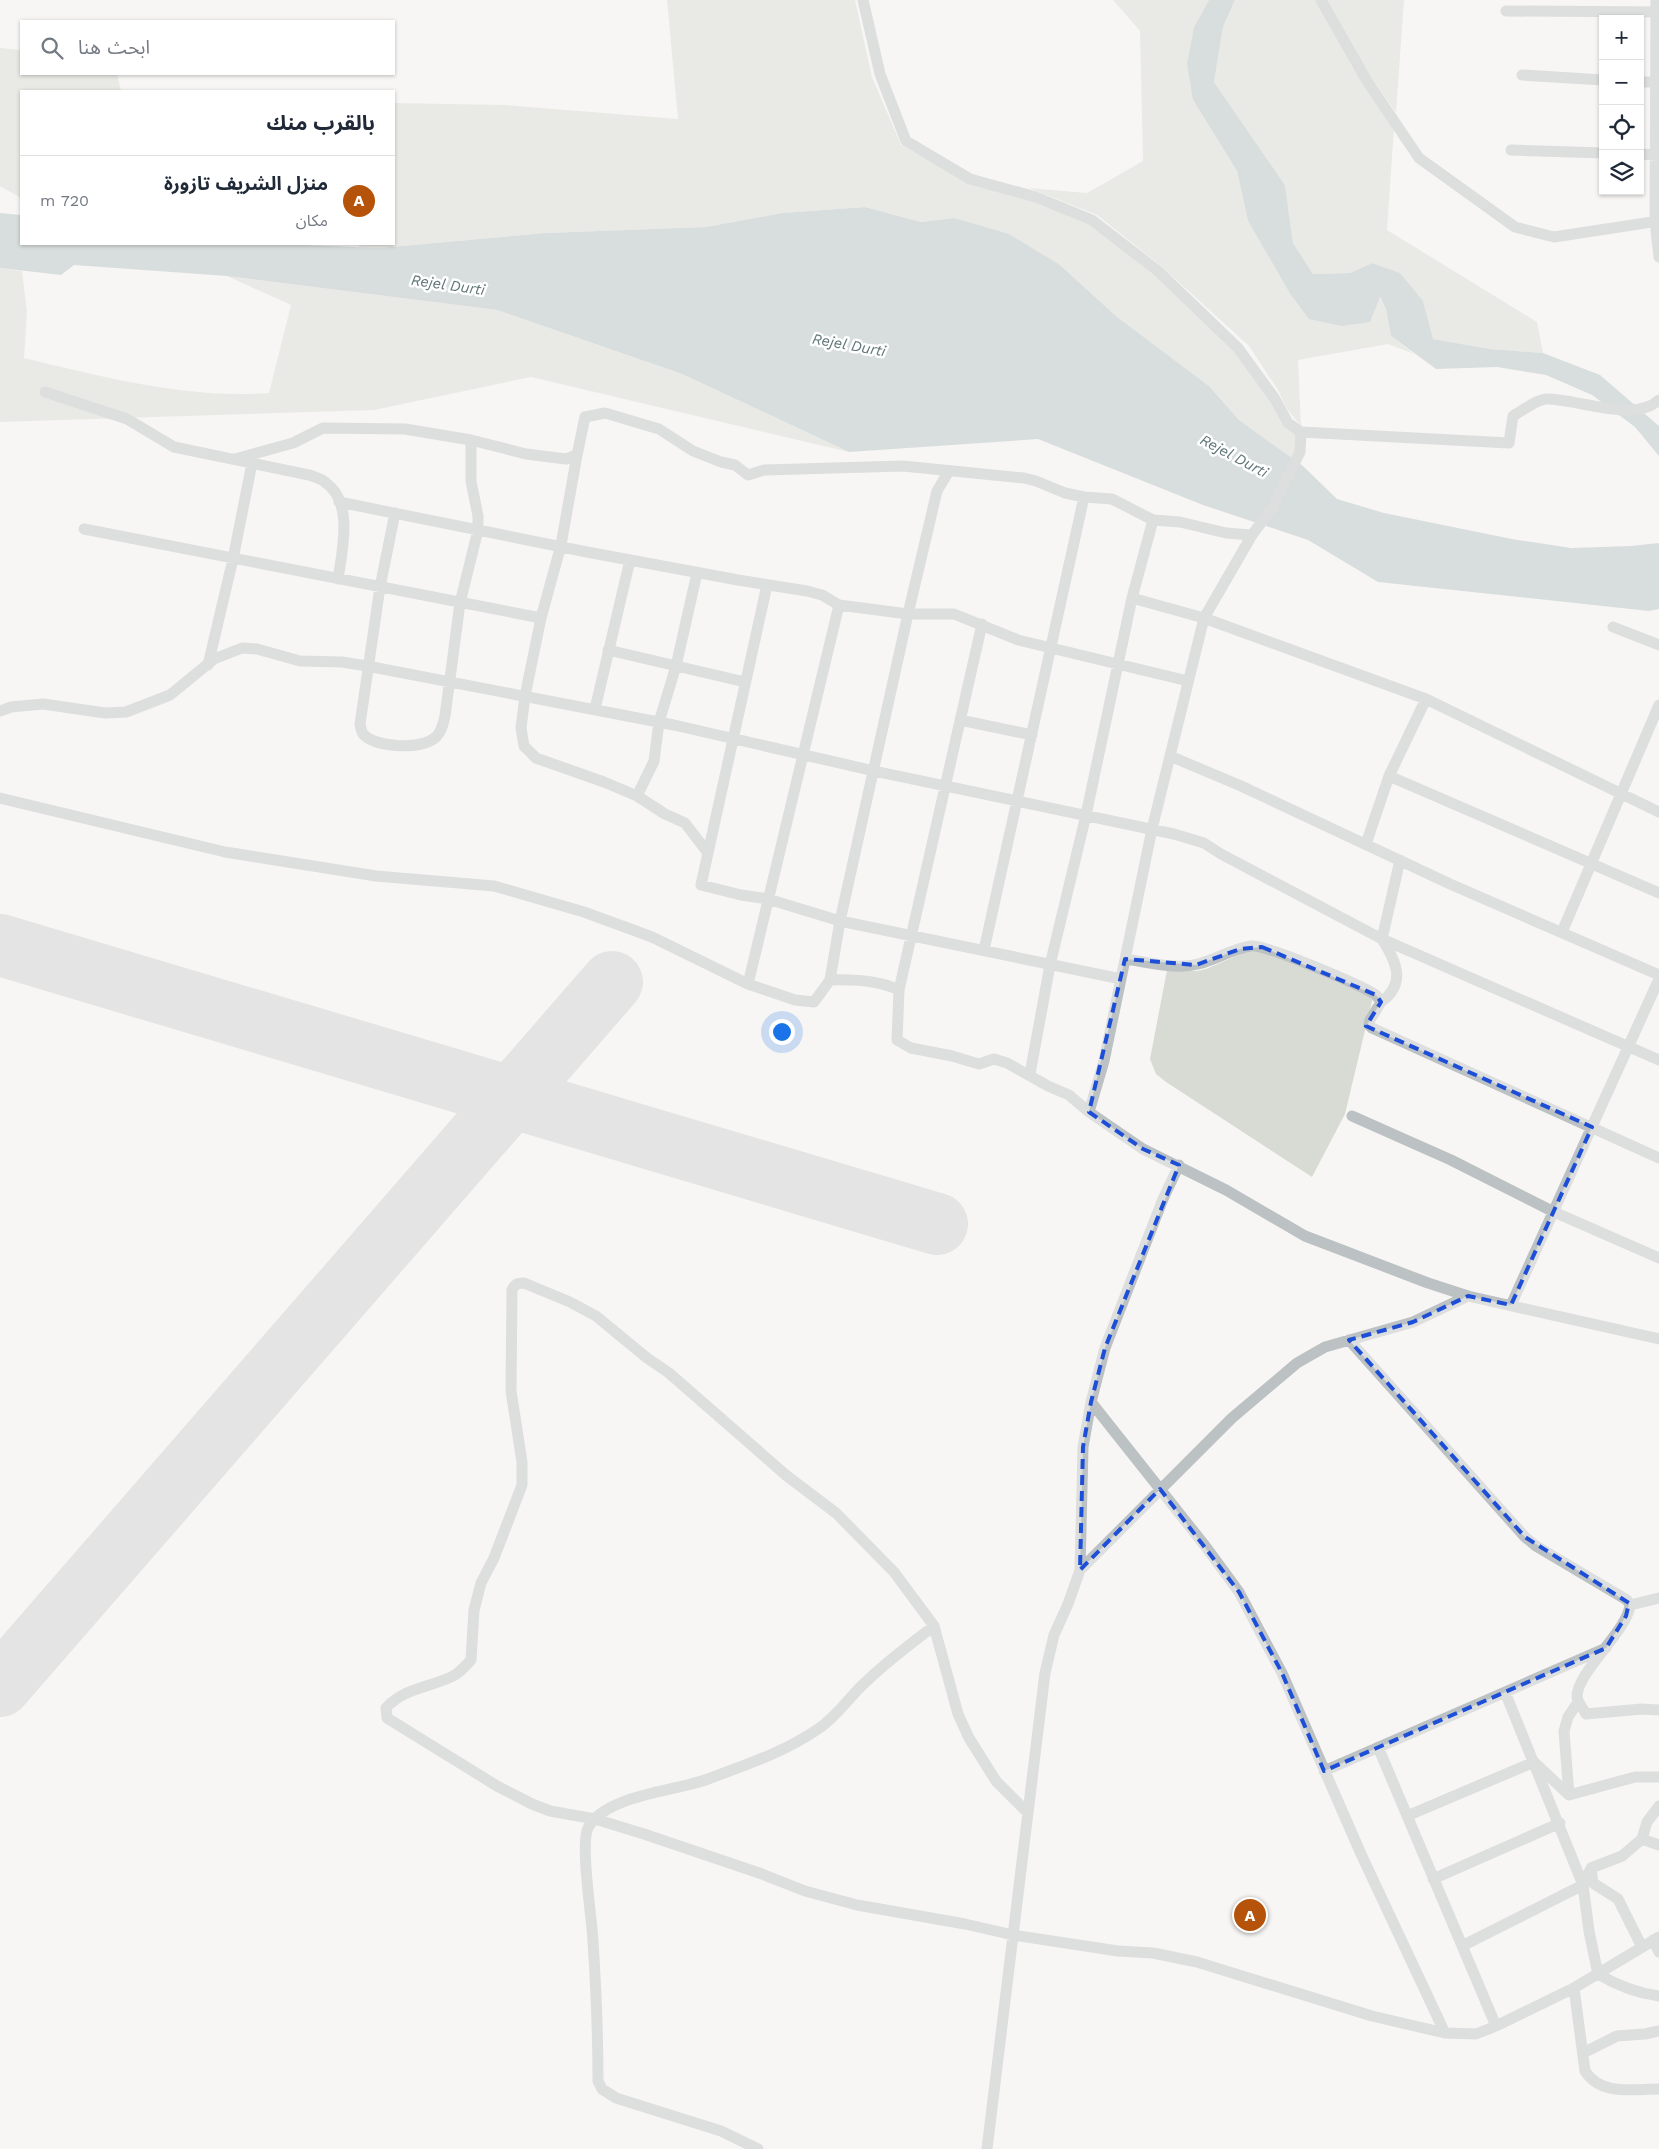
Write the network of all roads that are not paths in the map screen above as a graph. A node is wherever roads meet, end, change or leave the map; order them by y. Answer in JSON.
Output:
{"nodes":[{"id":1,"x":862,"y":0,"type":"edge"},
{"id":2,"x":1321,"y":0,"type":"edge"},
{"id":3,"x":1657,"y":8,"type":"edge"},
{"id":4,"x":1506,"y":11,"type":"dead end"},
{"id":5,"x":1522,"y":75,"type":"dead end"},
{"id":6,"x":1599,"y":80,"type":"edge"},
{"id":7,"x":1644,"y":82,"type":"edge"},
{"id":8,"x":1657,"y":82,"type":"edge"},
{"id":9,"x":1511,"y":150,"type":"dead end"},
{"id":10,"x":1599,"y":153,"type":"edge"},
{"id":11,"x":1644,"y":154,"type":"edge"},
{"id":12,"x":1657,"y":155,"type":"edge"},
{"id":13,"x":1657,"y":221,"type":"edge"},
{"id":14,"x":1659,"y":257,"type":"edge"},
{"id":15,"x":45,"y":392,"type":"dead end"},
{"id":16,"x":1659,"y":400,"type":"edge"},
{"id":17,"x":1302,"y":432,"type":"junction"},
{"id":18,"x":471,"y":440,"type":"junction"},
{"id":19,"x":577,"y":455,"type":"junction"},
{"id":20,"x":235,"y":459,"type":"junction"},
{"id":21,"x":252,"y":463,"type":"junction"},
{"id":22,"x":949,"y":471,"type":"junction"},
{"id":23,"x":1084,"y":498,"type":"junction"},
{"id":24,"x":339,"y":502,"type":"junction"},
{"id":25,"x":395,"y":514,"type":"junction"},
{"id":26,"x":1153,"y":520,"type":"junction"},
{"id":27,"x":84,"y":529,"type":"dead end"},
{"id":28,"x":478,"y":530,"type":"junction"},
{"id":29,"x":1252,"y":535,"type":"junction"},
{"id":30,"x":560,"y":545,"type":"junction"},
{"id":31,"x":233,"y":559,"type":"junction"},
{"id":32,"x":630,"y":560,"type":"junction"},
{"id":33,"x":697,"y":573,"type":"junction"},
{"id":34,"x":338,"y":579,"type":"junction"},
{"id":35,"x":767,"y":584,"type":"junction"},
{"id":36,"x":380,"y":586,"type":"junction"},
{"id":37,"x":1132,"y":598,"type":"junction"},
{"id":38,"x":460,"y":603,"type":"junction"},
{"id":39,"x":839,"y":604,"type":"junction"},
{"id":40,"x":908,"y":614,"type":"junction"},
{"id":41,"x":540,"y":618,"type":"junction"},
{"id":42,"x":1204,"y":618,"type":"junction"},
{"id":43,"x":982,"y":624,"type":"junction"},
{"id":44,"x":1613,"y":627,"type":"dead end"},
{"id":45,"x":1659,"y":646,"type":"edge"},
{"id":46,"x":1050,"y":648,"type":"junction"},
{"id":47,"x":608,"y":650,"type":"junction"},
{"id":48,"x":1119,"y":663,"type":"junction"},
{"id":49,"x":208,"y":664,"type":"junction"},
{"id":50,"x":367,"y":666,"type":"junction"},
{"id":51,"x":676,"y":666,"type":"junction"},
{"id":52,"x":450,"y":681,"type":"junction"},
{"id":53,"x":1188,"y":681,"type":"junction"},
{"id":54,"x":745,"y":682,"type":"junction"},
{"id":55,"x":525,"y":696,"type":"junction"},
{"id":56,"x":1426,"y":699,"type":"junction"},
{"id":57,"x":1659,"y":705,"type":"edge"},
{"id":58,"x":595,"y":709,"type":"junction"},
{"id":59,"x":0,"y":711,"type":"edge"},
{"id":60,"x":960,"y":720,"type":"junction"},
{"id":61,"x":659,"y":722,"type":"junction"},
{"id":62,"x":1655,"y":727,"type":"edge"},
{"id":63,"x":1032,"y":735,"type":"junction"},
{"id":64,"x":732,"y":738,"type":"junction"},
{"id":65,"x":804,"y":755,"type":"junction"},
{"id":66,"x":1170,"y":756,"type":"junction"},
{"id":67,"x":874,"y":771,"type":"junction"},
{"id":68,"x":1389,"y":776,"type":"junction"},
{"id":69,"x":945,"y":785,"type":"junction"},
{"id":70,"x":1621,"y":794,"type":"junction"},
{"id":71,"x":637,"y":796,"type":"junction"},
{"id":72,"x":0,"y":798,"type":"edge"},
{"id":73,"x":1018,"y":801,"type":"junction"},
{"id":74,"x":1659,"y":812,"type":"edge"},
{"id":75,"x":1086,"y":815,"type":"junction"},
{"id":76,"x":1152,"y":829,"type":"junction"},
{"id":77,"x":1366,"y":844,"type":"junction"},
{"id":78,"x":708,"y":853,"type":"junction"},
{"id":79,"x":1400,"y":860,"type":"junction"},
{"id":80,"x":1591,"y":863,"type":"junction"},
{"id":81,"x":1659,"y":893,"type":"edge"},
{"id":82,"x":768,"y":899,"type":"junction"},
{"id":83,"x":840,"y":921,"type":"junction"},
{"id":84,"x":1562,"y":932,"type":"junction"},
{"id":85,"x":913,"y":935,"type":"junction"},
{"id":86,"x":1382,"y":939,"type":"junction"},
{"id":87,"x":984,"y":950,"type":"junction"},
{"id":88,"x":1125,"y":960,"type":"junction"},
{"id":89,"x":1050,"y":965,"type":"junction"},
{"id":90,"x":1659,"y":977,"type":"edge"},
{"id":91,"x":1121,"y":979,"type":"junction"},
{"id":92,"x":830,"y":980,"type":"junction"},
{"id":93,"x":748,"y":984,"type":"junction"},
{"id":94,"x":899,"y":990,"type":"junction"},
{"id":95,"x":1381,"y":1002,"type":"junction"},
{"id":96,"x":1628,"y":1046,"type":"junction"},
{"id":97,"x":1659,"y":1060,"type":"edge"},
{"id":98,"x":1030,"y":1074,"type":"junction"},
{"id":99,"x":1089,"y":1112,"type":"junction"},
{"id":100,"x":1352,"y":1116,"type":"dead end"},
{"id":101,"x":1592,"y":1127,"type":"junction"},
{"id":102,"x":1659,"y":1158,"type":"edge"},
{"id":103,"x":1179,"y":1165,"type":"junction"},
{"id":104,"x":1554,"y":1212,"type":"junction"},
{"id":105,"x":1659,"y":1258,"type":"edge"},
{"id":106,"x":1468,"y":1296,"type":"junction"},
{"id":107,"x":1511,"y":1305,"type":"junction"},
{"id":108,"x":1659,"y":1339,"type":"edge"},
{"id":109,"x":1349,"y":1340,"type":"junction"},
{"id":110,"x":1091,"y":1402,"type":"junction"},
{"id":111,"x":1160,"y":1489,"type":"junction"},
{"id":112,"x":1080,"y":1570,"type":"junction"},
{"id":113,"x":1659,"y":1598,"type":"edge"},
{"id":114,"x":1630,"y":1604,"type":"junction"},
{"id":115,"x":934,"y":1626,"type":"junction"},
{"id":116,"x":1606,"y":1648,"type":"junction"},
{"id":117,"x":1505,"y":1692,"type":"junction"},
{"id":118,"x":1578,"y":1702,"type":"junction"},
{"id":119,"x":1659,"y":1710,"type":"edge"},
{"id":120,"x":1378,"y":1748,"type":"junction"},
{"id":121,"x":1534,"y":1762,"type":"junction"},
{"id":122,"x":1324,"y":1771,"type":"junction"},
{"id":123,"x":1659,"y":1777,"type":"edge"},
{"id":124,"x":1569,"y":1795,"type":"junction"},
{"id":125,"x":1659,"y":1806,"type":"edge"},
{"id":126,"x":1028,"y":1813,"type":"junction"},
{"id":127,"x":1407,"y":1816,"type":"junction"},
{"id":128,"x":595,"y":1819,"type":"junction"},
{"id":129,"x":1560,"y":1823,"type":"junction"},
{"id":130,"x":1642,"y":1839,"type":"junction"},
{"id":131,"x":1659,"y":1845,"type":"edge"},
{"id":132,"x":1591,"y":1868,"type":"junction"},
{"id":133,"x":1433,"y":1879,"type":"junction"},
{"id":134,"x":1583,"y":1885,"type":"junction"},
{"id":135,"x":1013,"y":1935,"type":"junction"},
{"id":136,"x":1656,"y":1938,"type":"edge"},
{"id":137,"x":1462,"y":1946,"type":"junction"},
{"id":138,"x":1642,"y":1947,"type":"junction"},
{"id":139,"x":1659,"y":1952,"type":"edge"},
{"id":140,"x":1598,"y":1974,"type":"junction"},
{"id":141,"x":1574,"y":1988,"type":"junction"},
{"id":142,"x":1659,"y":1996,"type":"edge"},
{"id":143,"x":1496,"y":2026,"type":"junction"},
{"id":144,"x":1659,"y":2031,"type":"edge"},
{"id":145,"x":1445,"y":2033,"type":"junction"},
{"id":146,"x":1583,"y":2053,"type":"junction"},
{"id":147,"x":1659,"y":2088,"type":"edge"},
{"id":148,"x":758,"y":2149,"type":"edge"},
{"id":149,"x":987,"y":2149,"type":"edge"}],
"edges":[{"from":1,"to":17,"type":"street"},
{"from":2,"to":13,"type":"street"},
{"from":3,"to":4,"type":"street"},
{"from":3,"to":8,"type":"street"},
{"from":5,"to":6,"type":"street"},
{"from":7,"to":8,"type":"street"},
{"from":8,"to":12,"type":"street"},
{"from":9,"to":10,"type":"street"},
{"from":11,"to":12,"type":"street"},
{"from":12,"to":13,"type":"street"},
{"from":13,"to":14,"type":"street"},
{"from":15,"to":20,"type":"street"},
{"from":16,"to":17,"type":"street"},
{"from":17,"to":29,"type":"street"},
{"from":18,"to":19,"type":"street"},
{"from":18,"to":20,"type":"street"},
{"from":18,"to":28,"type":"street"},
{"from":19,"to":22,"type":"street"},
{"from":19,"to":30,"type":"street"},
{"from":20,"to":21,"type":"street"},
{"from":21,"to":24,"type":"street"},
{"from":21,"to":31,"type":"street"},
{"from":22,"to":23,"type":"street"},
{"from":22,"to":40,"type":"street"},
{"from":23,"to":26,"type":"street"},
{"from":23,"to":46,"type":"street"},
{"from":24,"to":25,"type":"street"},
{"from":24,"to":34,"type":"street"},
{"from":25,"to":28,"type":"street"},
{"from":25,"to":36,"type":"street"},
{"from":26,"to":29,"type":"street"},
{"from":26,"to":37,"type":"street"},
{"from":27,"to":31,"type":"street"},
{"from":28,"to":30,"type":"street"},
{"from":28,"to":38,"type":"street"},
{"from":29,"to":42,"type":"street"},
{"from":30,"to":32,"type":"street"},
{"from":30,"to":41,"type":"street"},
{"from":31,"to":34,"type":"street"},
{"from":31,"to":49,"type":"street"},
{"from":32,"to":33,"type":"street"},
{"from":32,"to":47,"type":"street"},
{"from":33,"to":35,"type":"street"},
{"from":33,"to":51,"type":"street"},
{"from":34,"to":36,"type":"street"},
{"from":35,"to":39,"type":"street"},
{"from":35,"to":54,"type":"street"},
{"from":36,"to":38,"type":"street"},
{"from":36,"to":50,"type":"street"},
{"from":37,"to":42,"type":"street"},
{"from":37,"to":48,"type":"street"},
{"from":38,"to":41,"type":"street"},
{"from":38,"to":52,"type":"street"},
{"from":39,"to":40,"type":"street"},
{"from":39,"to":65,"type":"street"},
{"from":40,"to":43,"type":"street"},
{"from":40,"to":67,"type":"street"},
{"from":41,"to":55,"type":"street"},
{"from":42,"to":53,"type":"street"},
{"from":42,"to":56,"type":"street"},
{"from":43,"to":46,"type":"street"},
{"from":43,"to":60,"type":"street"},
{"from":44,"to":45,"type":"street"},
{"from":46,"to":48,"type":"street"},
{"from":46,"to":63,"type":"street"},
{"from":47,"to":51,"type":"street"},
{"from":47,"to":58,"type":"street"},
{"from":48,"to":53,"type":"street"},
{"from":48,"to":75,"type":"street"},
{"from":49,"to":50,"type":"street"},
{"from":49,"to":59,"type":"street"},
{"from":50,"to":52,"type":"street"},
{"from":50,"to":52,"type":"street"},
{"from":51,"to":54,"type":"street"},
{"from":51,"to":61,"type":"street"},
{"from":52,"to":55,"type":"street"},
{"from":53,"to":66,"type":"street"},
{"from":54,"to":64,"type":"street"},
{"from":55,"to":58,"type":"street"},
{"from":55,"to":71,"type":"street"},
{"from":56,"to":68,"type":"street"},
{"from":56,"to":70,"type":"street"},
{"from":57,"to":62,"type":"street"},
{"from":58,"to":61,"type":"street"},
{"from":60,"to":63,"type":"street"},
{"from":60,"to":69,"type":"street"},
{"from":61,"to":64,"type":"street"},
{"from":61,"to":71,"type":"street"},
{"from":62,"to":70,"type":"street"},
{"from":63,"to":73,"type":"street"},
{"from":64,"to":65,"type":"street"},
{"from":64,"to":78,"type":"street"},
{"from":65,"to":67,"type":"street"},
{"from":65,"to":82,"type":"street"},
{"from":66,"to":76,"type":"street"},
{"from":66,"to":77,"type":"street"},
{"from":67,"to":69,"type":"street"},
{"from":67,"to":83,"type":"street"},
{"from":68,"to":77,"type":"street"},
{"from":68,"to":80,"type":"street"},
{"from":69,"to":73,"type":"street"},
{"from":69,"to":85,"type":"street"},
{"from":70,"to":74,"type":"street"},
{"from":70,"to":80,"type":"street"},
{"from":71,"to":78,"type":"street"},
{"from":72,"to":93,"type":"street"},
{"from":73,"to":75,"type":"street"},
{"from":73,"to":87,"type":"street"},
{"from":75,"to":76,"type":"street"},
{"from":75,"to":89,"type":"street"},
{"from":76,"to":86,"type":"street"},
{"from":76,"to":88,"type":"street"},
{"from":77,"to":79,"type":"street"},
{"from":78,"to":82,"type":"street"},
{"from":79,"to":84,"type":"street"},
{"from":79,"to":86,"type":"street"},
{"from":80,"to":81,"type":"street"},
{"from":80,"to":84,"type":"street"},
{"from":82,"to":83,"type":"street"},
{"from":82,"to":93,"type":"street"},
{"from":83,"to":85,"type":"street"},
{"from":83,"to":92,"type":"street"},
{"from":84,"to":90,"type":"street"},
{"from":85,"to":87,"type":"street"},
{"from":85,"to":94,"type":"street"},
{"from":86,"to":95,"type":"street"},
{"from":86,"to":96,"type":"street"},
{"from":87,"to":89,"type":"street"},
{"from":88,"to":91,"type":"street"},
{"from":88,"to":95,"type":"street"},
{"from":89,"to":91,"type":"street"},
{"from":89,"to":98,"type":"street"},
{"from":90,"to":96,"type":"street"},
{"from":91,"to":99,"type":"street"},
{"from":92,"to":93,"type":"street"},
{"from":92,"to":94,"type":"street"},
{"from":94,"to":98,"type":"street"},
{"from":95,"to":101,"type":"street"},
{"from":96,"to":97,"type":"street"},
{"from":96,"to":101,"type":"street"},
{"from":98,"to":99,"type":"street"},
{"from":99,"to":103,"type":"street"},
{"from":100,"to":104,"type":"street"},
{"from":101,"to":102,"type":"street"},
{"from":101,"to":104,"type":"street"},
{"from":103,"to":106,"type":"street"},
{"from":103,"to":110,"type":"street"},
{"from":104,"to":105,"type":"street"},
{"from":104,"to":107,"type":"street"},
{"from":106,"to":107,"type":"street"},
{"from":106,"to":109,"type":"street"},
{"from":107,"to":108,"type":"street"},
{"from":109,"to":111,"type":"street"},
{"from":109,"to":114,"type":"street"},
{"from":110,"to":111,"type":"street"},
{"from":110,"to":112,"type":"street"},
{"from":111,"to":112,"type":"street"},
{"from":111,"to":122,"type":"street"},
{"from":112,"to":126,"type":"street"},
{"from":113,"to":114,"type":"street"},
{"from":114,"to":116,"type":"street"},
{"from":115,"to":126,"type":"street"},
{"from":115,"to":128,"type":"street"},
{"from":115,"to":128,"type":"street"},
{"from":116,"to":117,"type":"street"},
{"from":116,"to":118,"type":"street"},
{"from":117,"to":120,"type":"street"},
{"from":117,"to":121,"type":"street"},
{"from":118,"to":119,"type":"street"},
{"from":118,"to":124,"type":"street"},
{"from":120,"to":122,"type":"street"},
{"from":120,"to":127,"type":"street"},
{"from":121,"to":124,"type":"street"},
{"from":121,"to":127,"type":"street"},
{"from":121,"to":129,"type":"street"},
{"from":122,"to":145,"type":"street"},
{"from":123,"to":124,"type":"street"},
{"from":125,"to":130,"type":"street"},
{"from":126,"to":135,"type":"street"},
{"from":127,"to":133,"type":"street"},
{"from":128,"to":135,"type":"street"},
{"from":128,"to":148,"type":"street"},
{"from":129,"to":133,"type":"street"},
{"from":129,"to":134,"type":"street"},
{"from":130,"to":131,"type":"street"},
{"from":130,"to":132,"type":"street"},
{"from":132,"to":134,"type":"street"},
{"from":132,"to":138,"type":"street"},
{"from":133,"to":137,"type":"street"},
{"from":134,"to":137,"type":"street"},
{"from":134,"to":140,"type":"street"},
{"from":135,"to":145,"type":"street"},
{"from":135,"to":149,"type":"street"},
{"from":136,"to":138,"type":"street"},
{"from":136,"to":139,"type":"street"},
{"from":137,"to":143,"type":"street"},
{"from":138,"to":140,"type":"street"},
{"from":140,"to":141,"type":"street"},
{"from":140,"to":142,"type":"street"},
{"from":141,"to":143,"type":"street"},
{"from":141,"to":146,"type":"street"},
{"from":143,"to":145,"type":"street"},
{"from":144,"to":146,"type":"street"},
{"from":146,"to":147,"type":"street"}]}
